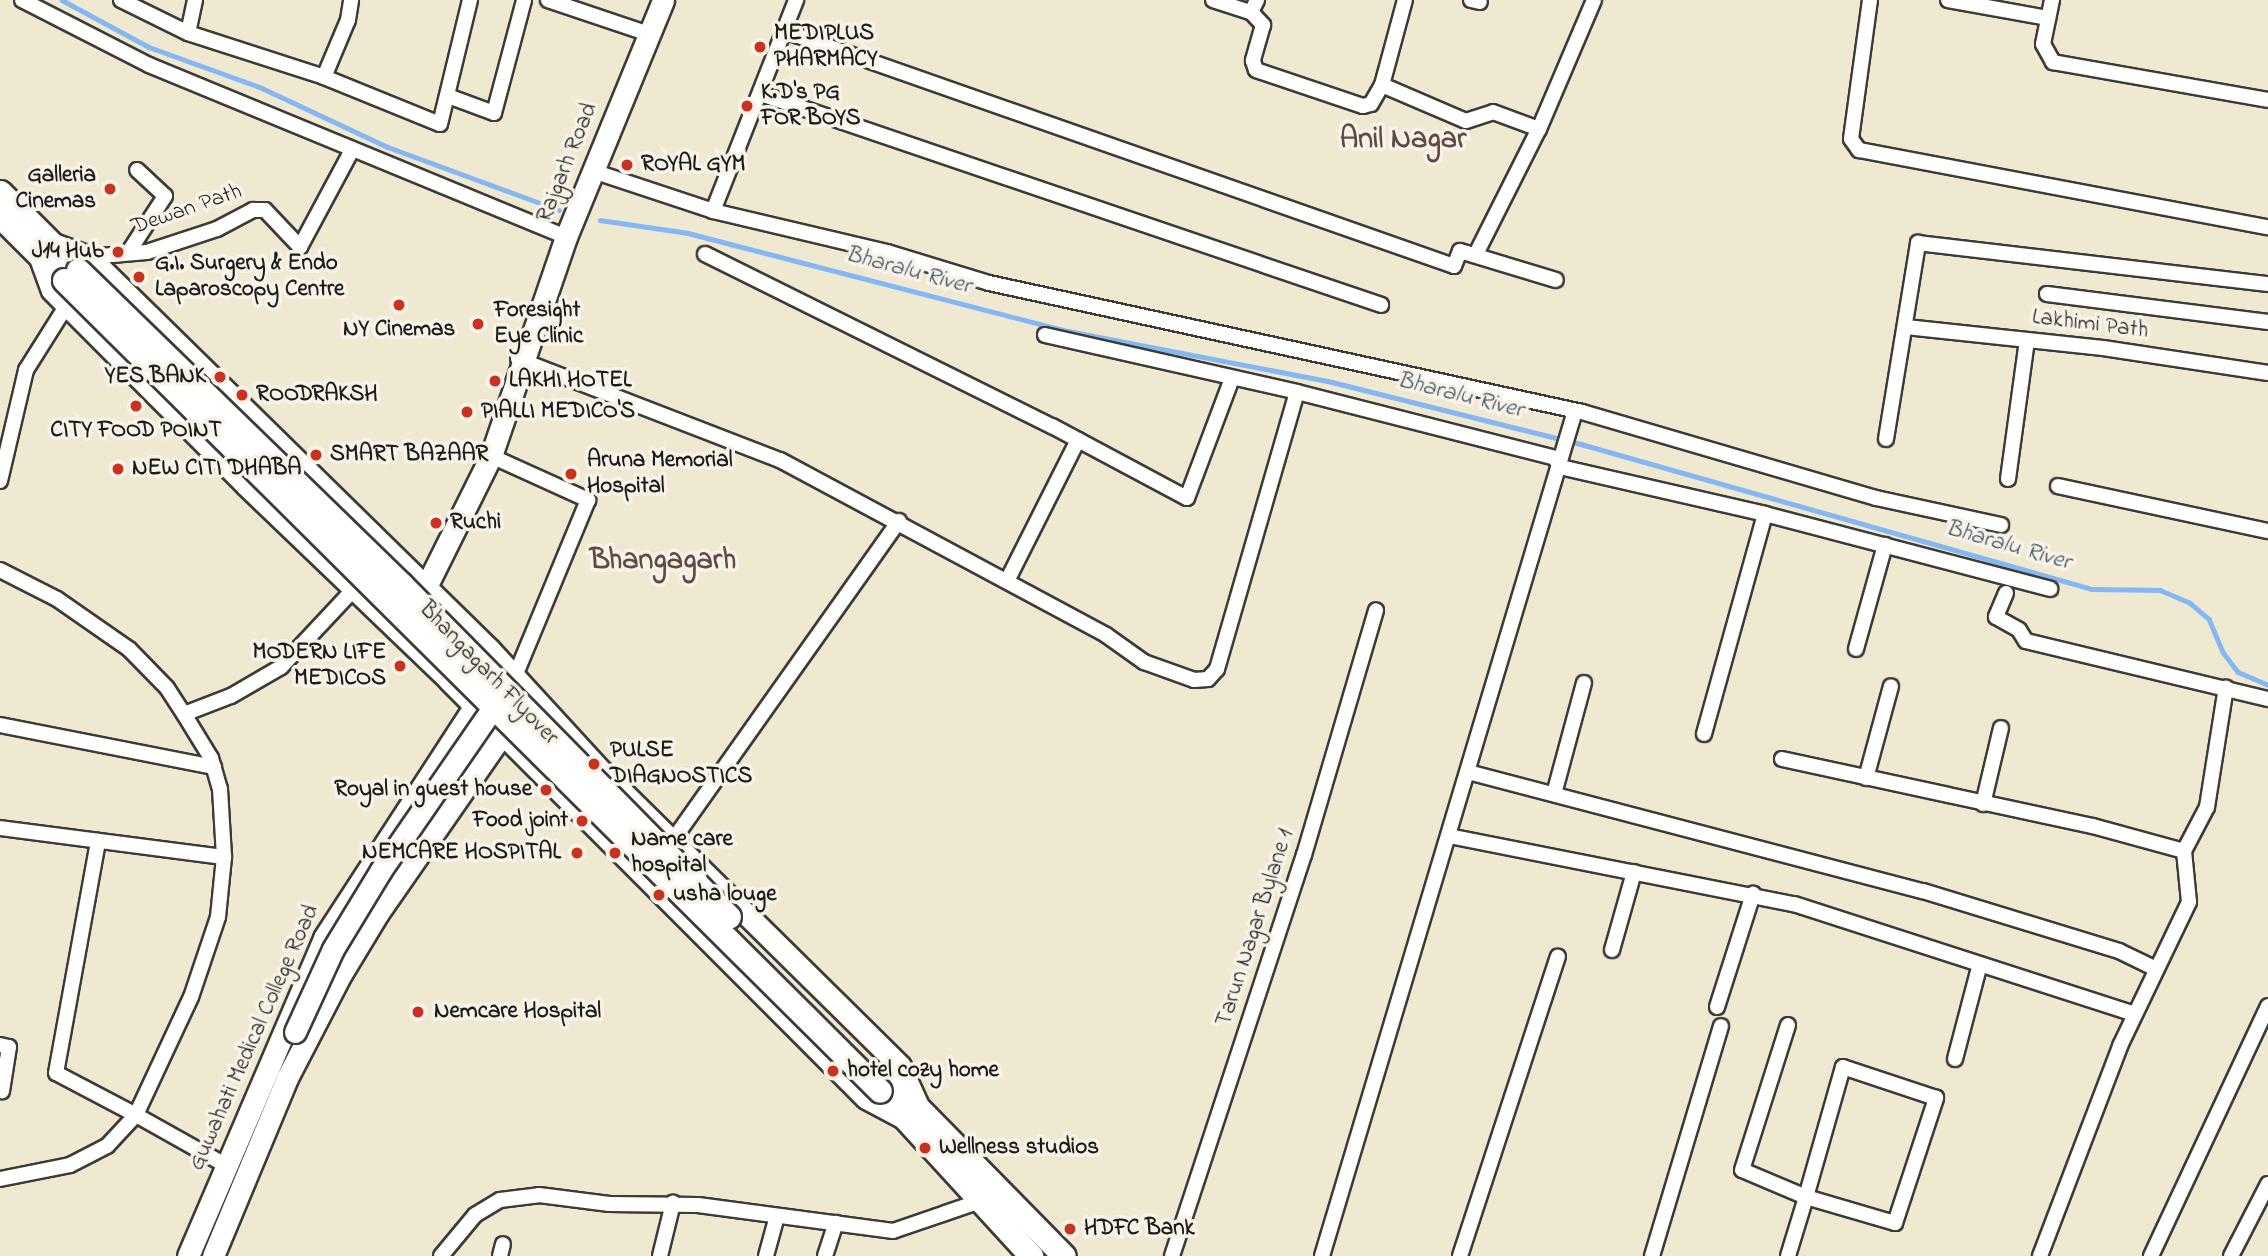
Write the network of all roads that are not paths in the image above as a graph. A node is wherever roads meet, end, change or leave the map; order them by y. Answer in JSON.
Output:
{"nodes":[{"id":1,"x":22,"y":0,"type":"edge"},
{"id":2,"x":121,"y":0,"type":"edge"},
{"id":3,"x":195,"y":0,"type":"edge"},
{"id":4,"x":351,"y":0,"type":"edge"},
{"id":5,"x":470,"y":0,"type":"edge"},
{"id":6,"x":524,"y":0,"type":"edge"},
{"id":7,"x":548,"y":0,"type":"edge"},
{"id":8,"x":663,"y":0,"type":"edge"},
{"id":9,"x":796,"y":0,"type":"edge"},
{"id":10,"x":1213,"y":0,"type":"edge"},
{"id":11,"x":1405,"y":0,"type":"edge"},
{"id":12,"x":1594,"y":0,"type":"edge"},
{"id":13,"x":1870,"y":0,"type":"edge"},
{"id":14,"x":1948,"y":0,"type":"edge"},
{"id":15,"x":2052,"y":0,"type":"edge"},
{"id":16,"x":1254,"y":6,"type":"edge"},
{"id":17,"x":2049,"y":18,"type":"junction"},
{"id":18,"x":784,"y":32,"type":"junction"},
{"id":19,"x":188,"y":33,"type":"junction"},
{"id":20,"x":649,"y":34,"type":"junction"},
{"id":21,"x":324,"y":77,"type":"junction"},
{"id":22,"x":1382,"y":85,"type":"junction"},
{"id":23,"x":761,"y":94,"type":"junction"},
{"id":24,"x":448,"y":96,"type":"junction"},
{"id":25,"x":2268,"y":100,"type":"edge"},
{"id":26,"x":1539,"y":129,"type":"junction"},
{"id":27,"x":352,"y":150,"type":"junction"},
{"id":28,"x":136,"y":170,"type":"dead end"},
{"id":29,"x":593,"y":170,"type":"junction"},
{"id":30,"x":0,"y":192,"type":"edge"},
{"id":31,"x":713,"y":211,"type":"junction"},
{"id":32,"x":0,"y":216,"type":"edge"},
{"id":33,"x":2268,"y":227,"type":"edge"},
{"id":34,"x":566,"y":237,"type":"junction"},
{"id":35,"x":45,"y":249,"type":"junction"},
{"id":36,"x":128,"y":253,"type":"junction"},
{"id":37,"x":705,"y":254,"type":"dead end"},
{"id":38,"x":1476,"y":254,"type":"junction"},
{"id":39,"x":77,"y":269,"type":"junction"},
{"id":40,"x":1556,"y":280,"type":"dead end"},
{"id":41,"x":2268,"y":284,"type":"edge"},
{"id":42,"x":2047,"y":295,"type":"dead end"},
{"id":43,"x":67,"y":305,"type":"junction"},
{"id":44,"x":1381,"y":305,"type":"dead end"},
{"id":45,"x":2268,"y":322,"type":"edge"},
{"id":46,"x":1906,"y":327,"type":"junction"},
{"id":47,"x":1045,"y":335,"type":"dead end"},
{"id":48,"x":2027,"y":341,"type":"junction"},
{"id":49,"x":524,"y":356,"type":"junction"},
{"id":50,"x":2268,"y":373,"type":"edge"},
{"id":51,"x":1232,"y":378,"type":"junction"},
{"id":52,"x":1297,"y":392,"type":"junction"},
{"id":53,"x":1575,"y":411,"type":"junction"},
{"id":54,"x":1886,"y":439,"type":"dead end"},
{"id":55,"x":1078,"y":440,"type":"junction"},
{"id":56,"x":491,"y":456,"type":"junction"},
{"id":57,"x":1560,"y":467,"type":"junction"},
{"id":58,"x":2008,"y":479,"type":"dead end"},
{"id":59,"x":0,"y":481,"type":"edge"},
{"id":60,"x":2058,"y":486,"type":"dead end"},
{"id":61,"x":1765,"y":513,"type":"junction"},
{"id":62,"x":899,"y":521,"type":"junction"},
{"id":63,"x":2001,"y":525,"type":"dead end"},
{"id":64,"x":2268,"y":531,"type":"edge"},
{"id":65,"x":1885,"y":545,"type":"junction"},
{"id":66,"x":0,"y":570,"type":"edge"},
{"id":67,"x":1007,"y":581,"type":"junction"},
{"id":68,"x":422,"y":584,"type":"junction"},
{"id":69,"x":354,"y":589,"type":"junction"},
{"id":70,"x":2050,"y":589,"type":"dead end"},
{"id":71,"x":2006,"y":593,"type":"dead end"},
{"id":72,"x":1376,"y":610,"type":"dead end"},
{"id":73,"x":394,"y":626,"type":"junction"},
{"id":74,"x":1856,"y":649,"type":"dead end"},
{"id":75,"x":515,"y":676,"type":"junction"},
{"id":76,"x":1584,"y":683,"type":"dead end"},
{"id":77,"x":1891,"y":686,"type":"dead end"},
{"id":78,"x":2226,"y":687,"type":"junction"},
{"id":79,"x":2268,"y":699,"type":"edge"},
{"id":80,"x":484,"y":707,"type":"junction"},
{"id":81,"x":184,"y":714,"type":"junction"},
{"id":82,"x":0,"y":725,"type":"edge"},
{"id":83,"x":562,"y":726,"type":"junction"},
{"id":84,"x":2001,"y":729,"type":"dead end"},
{"id":85,"x":1704,"y":734,"type":"dead end"},
{"id":86,"x":501,"y":736,"type":"junction"},
{"id":87,"x":1782,"y":759,"type":"dead end"},
{"id":88,"x":530,"y":763,"type":"junction"},
{"id":89,"x":214,"y":767,"type":"junction"},
{"id":90,"x":1468,"y":772,"type":"junction"},
{"id":91,"x":1866,"y":778,"type":"junction"},
{"id":92,"x":1554,"y":794,"type":"junction"},
{"id":93,"x":1983,"y":804,"type":"junction"},
{"id":94,"x":0,"y":828,"type":"edge"},
{"id":95,"x":1449,"y":836,"type":"junction"},
{"id":96,"x":673,"y":840,"type":"junction"},
{"id":97,"x":97,"y":841,"type":"junction"},
{"id":98,"x":2184,"y":851,"type":"junction"},
{"id":99,"x":224,"y":858,"type":"junction"},
{"id":100,"x":1634,"y":872,"type":"junction"},
{"id":101,"x":1753,"y":894,"type":"junction"},
{"id":102,"x":1612,"y":950,"type":"dead end"},
{"id":103,"x":1558,"y":957,"type":"dead end"},
{"id":104,"x":1980,"y":964,"type":"junction"},
{"id":105,"x":2157,"y":969,"type":"junction"},
{"id":106,"x":2268,"y":1006,"type":"edge"},
{"id":107,"x":1717,"y":1007,"type":"dead end"},
{"id":108,"x":2135,"y":1014,"type":"junction"},
{"id":109,"x":1788,"y":1025,"type":"dead end"},
{"id":110,"x":1721,"y":1026,"type":"dead end"},
{"id":111,"x":0,"y":1045,"type":"edge"},
{"id":112,"x":283,"y":1057,"type":"junction"},
{"id":113,"x":1955,"y":1059,"type":"dead end"},
{"id":114,"x":265,"y":1069,"type":"junction"},
{"id":115,"x":286,"y":1078,"type":"junction"},
{"id":116,"x":883,"y":1083,"type":"junction"},
{"id":117,"x":2,"y":1091,"type":"dead end"},
{"id":118,"x":913,"y":1114,"type":"junction"},
{"id":119,"x":136,"y":1115,"type":"junction"},
{"id":120,"x":225,"y":1165,"type":"junction"},
{"id":121,"x":0,"y":1179,"type":"edge"},
{"id":122,"x":2268,"y":1184,"type":"edge"},
{"id":123,"x":1806,"y":1197,"type":"junction"},
{"id":124,"x":980,"y":1201,"type":"junction"},
{"id":125,"x":673,"y":1203,"type":"junction"},
{"id":126,"x":778,"y":1216,"type":"junction"},
{"id":127,"x":836,"y":1223,"type":"junction"},
{"id":128,"x":2043,"y":1255,"type":"edge"},
{"id":129,"x":188,"y":1256,"type":"edge"},
{"id":130,"x":213,"y":1256,"type":"edge"},
{"id":131,"x":441,"y":1256,"type":"edge"},
{"id":132,"x":660,"y":1256,"type":"edge"},
{"id":133,"x":765,"y":1256,"type":"edge"},
{"id":134,"x":825,"y":1256,"type":"edge"},
{"id":135,"x":1031,"y":1256,"type":"edge"},
{"id":136,"x":1064,"y":1256,"type":"edge"},
{"id":137,"x":1172,"y":1256,"type":"edge"},
{"id":138,"x":1322,"y":1256,"type":"edge"},
{"id":139,"x":1460,"y":1256,"type":"edge"},
{"id":140,"x":1652,"y":1256,"type":"edge"},
{"id":141,"x":1787,"y":1256,"type":"edge"},
{"id":142,"x":2151,"y":1256,"type":"edge"},
{"id":143,"x":2231,"y":1256,"type":"edge"}],
"edges":[{"from":1,"to":27,"type":"street"},
{"from":2,"to":19,"type":"street"},
{"from":3,"to":19,"type":"street"},
{"from":4,"to":21,"type":"street"},
{"from":5,"to":24,"type":"street"},
{"from":6,"to":24,"type":"street"},
{"from":7,"to":20,"type":"street"},
{"from":8,"to":20,"type":"main road","name":"Rajgarh Road"},
{"from":9,"to":18,"type":"street"},
{"from":10,"to":16,"type":"street"},
{"from":11,"to":22,"type":"street"},
{"from":12,"to":26,"type":"street"},
{"from":13,"to":33,"type":"street"},
{"from":14,"to":17,"type":"street"},
{"from":15,"to":17,"type":"street"},
{"from":16,"to":22,"type":"street"},
{"from":17,"to":25,"type":"street"},
{"from":18,"to":23,"type":"street"},
{"from":18,"to":38,"type":"street"},
{"from":19,"to":21,"type":"street"},
{"from":20,"to":29,"type":"main road","name":"Rajgarh Road"},
{"from":21,"to":24,"type":"street"},
{"from":22,"to":26,"type":"street"},
{"from":23,"to":31,"type":"street"},
{"from":23,"to":44,"type":"street"},
{"from":26,"to":38,"type":"street"},
{"from":27,"to":34,"type":"street"},
{"from":27,"to":36,"type":"street","name":"Dewan Path"},
{"from":28,"to":36,"type":"street"},
{"from":29,"to":31,"type":"street"},
{"from":29,"to":34,"type":"main road","name":"Rajgarh Road"},
{"from":30,"to":35,"type":"main road"},
{"from":31,"to":53,"type":"street"},
{"from":32,"to":35,"type":"main road"},
{"from":34,"to":49,"type":"main road","name":"Rajgarh Road"},
{"from":35,"to":39,"type":"main road","name":"Bhangagarh Flyover"},
{"from":35,"to":39,"type":"main road"},
{"from":35,"to":43,"type":"main road"},
{"from":36,"to":39,"type":"street","name":"Dewan Path"},
{"from":37,"to":55,"type":"street"},
{"from":38,"to":40,"type":"street"},
{"from":39,"to":68,"type":"main road"},
{"from":39,"to":80,"type":"main road","name":"Bhangagarh Flyover","bridge":true},
{"from":39,"to":116,"type":"main road","name":"Bhangagarh Flyover","bridge":true},
{"from":41,"to":46,"type":"street"},
{"from":42,"to":45,"type":"street"},
{"from":43,"to":59,"type":"street"},
{"from":43,"to":69,"type":"main road"},
{"from":46,"to":48,"type":"street","name":"Lakhimi Path"},
{"from":46,"to":54,"type":"street"},
{"from":47,"to":51,"type":"street"},
{"from":48,"to":50,"type":"street","name":"Lakhimi Path"},
{"from":48,"to":58,"type":"street"},
{"from":49,"to":56,"type":"main road","name":"Rajgarh Road"},
{"from":49,"to":62,"type":"street"},
{"from":49,"to":68,"type":"main road","name":"Rajgarh Road"},
{"from":51,"to":52,"type":"street"},
{"from":51,"to":55,"type":"street"},
{"from":52,"to":57,"type":"street"},
{"from":52,"to":67,"type":"street"},
{"from":53,"to":57,"type":"street"},
{"from":53,"to":63,"type":"street"},
{"from":55,"to":67,"type":"street"},
{"from":56,"to":68,"type":"main road","name":"Rajgarh Road"},
{"from":56,"to":75,"type":"street"},
{"from":57,"to":61,"type":"street"},
{"from":57,"to":90,"type":"street"},
{"from":60,"to":64,"type":"street"},
{"from":61,"to":65,"type":"street"},
{"from":61,"to":85,"type":"street"},
{"from":62,"to":67,"type":"street"},
{"from":62,"to":96,"type":"street"},
{"from":65,"to":70,"type":"street"},
{"from":65,"to":74,"type":"street"},
{"from":66,"to":81,"type":"street"},
{"from":68,"to":73,"type":"main road","name":"Rajgarh Road"},
{"from":68,"to":75,"type":"main road"},
{"from":69,"to":73,"type":"main road"},
{"from":69,"to":81,"type":"street"},
{"from":71,"to":78,"type":"street"},
{"from":72,"to":137,"type":"street","name":"Tarun Nagar Bylane 1"},
{"from":73,"to":80,"type":"main road"},
{"from":75,"to":83,"type":"main road"},
{"from":76,"to":92,"type":"street"},
{"from":77,"to":91,"type":"street"},
{"from":78,"to":79,"type":"street"},
{"from":78,"to":98,"type":"street"},
{"from":80,"to":86,"type":"main road"},
{"from":80,"to":112,"type":"main road","bridge":true},
{"from":80,"to":114,"type":"main road","name":"Guwahati Medical College Road"},
{"from":80,"to":116,"type":"main road","name":"Bhangagarh Flyover","bridge":true},
{"from":81,"to":89,"type":"street"},
{"from":82,"to":89,"type":"street"},
{"from":83,"to":88,"type":"main road"},
{"from":83,"to":96,"type":"main road"},
{"from":84,"to":93,"type":"street"},
{"from":86,"to":88,"type":"main road"},
{"from":86,"to":115,"type":"main road","name":"Guwahati Medical College Road"},
{"from":87,"to":91,"type":"street"},
{"from":88,"to":118,"type":"main road"},
{"from":89,"to":99,"type":"street"},
{"from":90,"to":92,"type":"street"},
{"from":90,"to":95,"type":"street"},
{"from":91,"to":93,"type":"street"},
{"from":92,"to":105,"type":"street"},
{"from":93,"to":98,"type":"street"},
{"from":94,"to":97,"type":"street"},
{"from":95,"to":100,"type":"street"},
{"from":95,"to":138,"type":"street"},
{"from":96,"to":118,"type":"main road"},
{"from":97,"to":99,"type":"street"},
{"from":97,"to":119,"type":"street"},
{"from":98,"to":105,"type":"street"},
{"from":99,"to":119,"type":"street"},
{"from":100,"to":101,"type":"street"},
{"from":100,"to":102,"type":"street"},
{"from":101,"to":104,"type":"street"},
{"from":101,"to":107,"type":"street"},
{"from":103,"to":139,"type":"street"},
{"from":104,"to":108,"type":"street"},
{"from":104,"to":113,"type":"street"},
{"from":105,"to":108,"type":"street"},
{"from":106,"to":142,"type":"street"},
{"from":108,"to":128,"type":"street"},
{"from":109,"to":123,"type":"street"},
{"from":110,"to":140,"type":"street"},
{"from":111,"to":117,"type":"street"},
{"from":112,"to":114,"type":"main road"},
{"from":112,"to":115,"type":"main road"},
{"from":114,"to":120,"type":"main road","name":"Guwahati Medical College Road"},
{"from":115,"to":130,"type":"main road","name":"Guwahati Medical College Road"},
{"from":116,"to":118,"type":"main road","name":"Bhangagarh Flyover"},
{"from":118,"to":124,"type":"main road"},
{"from":118,"to":136,"type":"main road"},
{"from":119,"to":120,"type":"street"},
{"from":119,"to":121,"type":"street"},
{"from":120,"to":129,"type":"main road","name":"Guwahati Medical College Road"},
{"from":122,"to":143,"type":"street"},
{"from":123,"to":123,"type":"street"},
{"from":123,"to":141,"type":"street"},
{"from":124,"to":127,"type":"street"},
{"from":124,"to":135,"type":"main road"},
{"from":125,"to":126,"type":"street"},
{"from":125,"to":131,"type":"street"},
{"from":125,"to":132,"type":"street"},
{"from":126,"to":127,"type":"street"},
{"from":126,"to":133,"type":"street"},
{"from":127,"to":134,"type":"street"}]}
